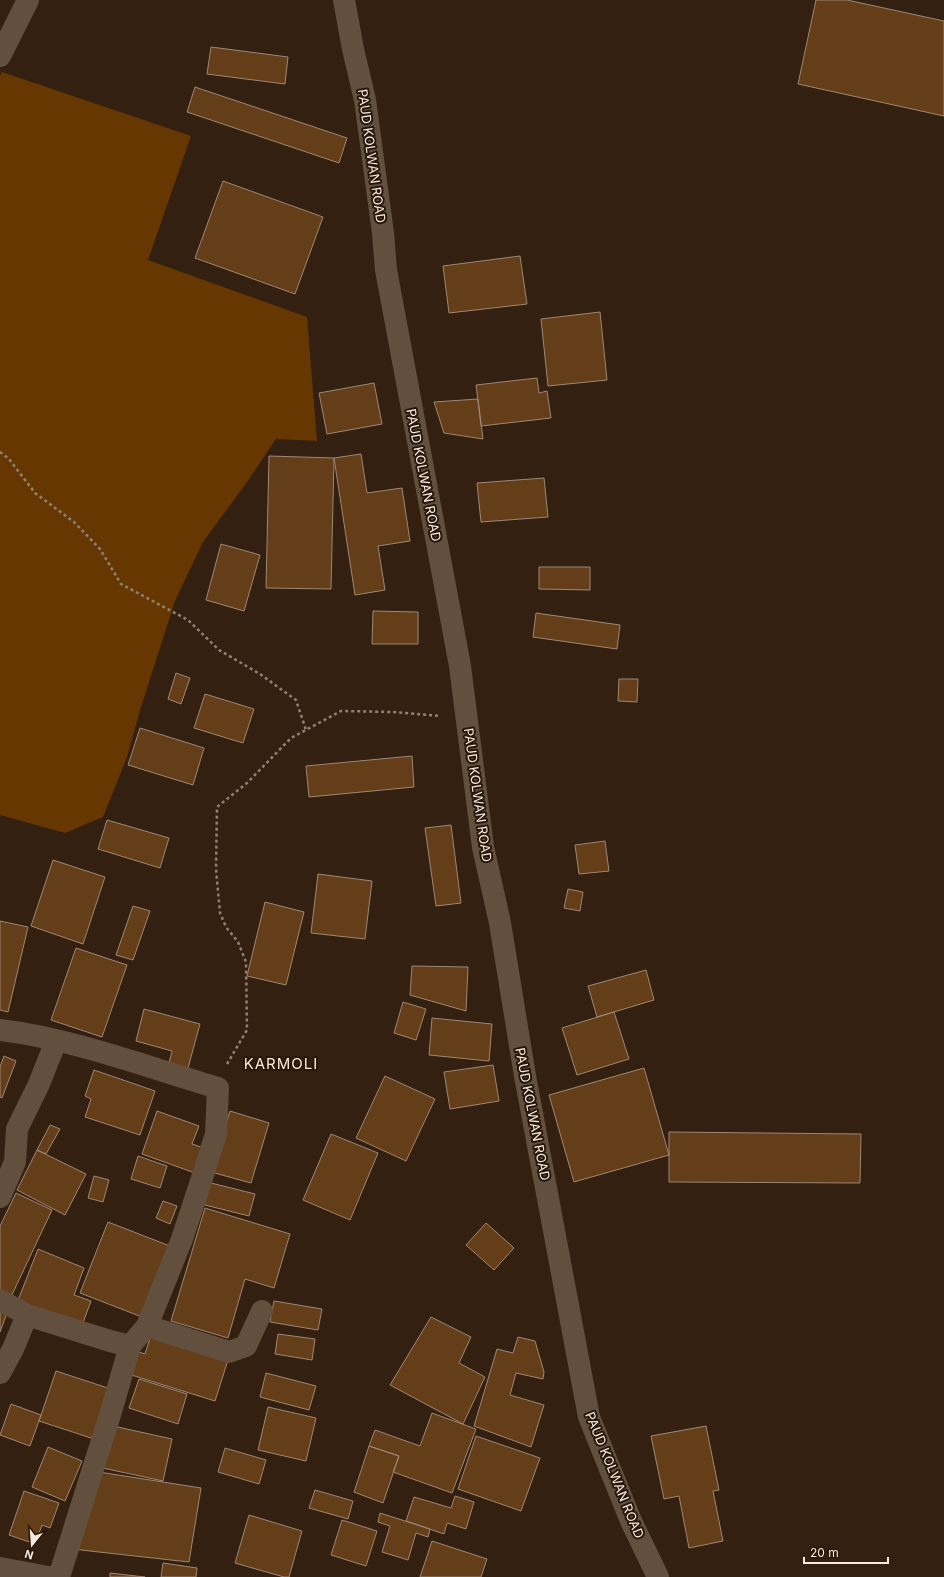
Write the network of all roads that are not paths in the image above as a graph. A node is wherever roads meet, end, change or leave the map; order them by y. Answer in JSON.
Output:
{"nodes":[{"id":1,"x":28,"y":0,"type":"edge"},
{"id":2,"x":344,"y":0,"type":"edge"},
{"id":3,"x":0,"y":56,"type":"edge"},
{"id":4,"x":0,"y":1030,"type":"edge"},
{"id":5,"x":56,"y":1041,"type":"junction"},
{"id":6,"x":0,"y":1197,"type":"edge"},
{"id":7,"x":0,"y":1300,"type":"edge"},
{"id":8,"x":262,"y":1312,"type":"dead end"},
{"id":9,"x":27,"y":1315,"type":"junction"},
{"id":10,"x":147,"y":1326,"type":"junction"},
{"id":11,"x":130,"y":1346,"type":"junction"},
{"id":12,"x":0,"y":1373,"type":"edge"},
{"id":13,"x":0,"y":1568,"type":"edge"},
{"id":14,"x":48,"y":1577,"type":"edge"},
{"id":15,"x":58,"y":1577,"type":"edge"},
{"id":16,"x":658,"y":1577,"type":"edge"}],
"edges":[{"from":1,"to":3,"type":"main road"},
{"from":2,"to":16,"type":"main road","name":"PAUD KOLWAN ROAD"},
{"from":4,"to":5,"type":"main road"},
{"from":5,"to":6,"type":"main road"},
{"from":5,"to":10,"type":"main road"},
{"from":7,"to":9,"type":"main road"},
{"from":8,"to":10,"type":"main road"},
{"from":9,"to":11,"type":"main road"},
{"from":9,"to":12,"type":"main road"},
{"from":10,"to":11,"type":"main road"},
{"from":11,"to":15,"type":"main road"},
{"from":13,"to":14,"type":"main road"}]}
